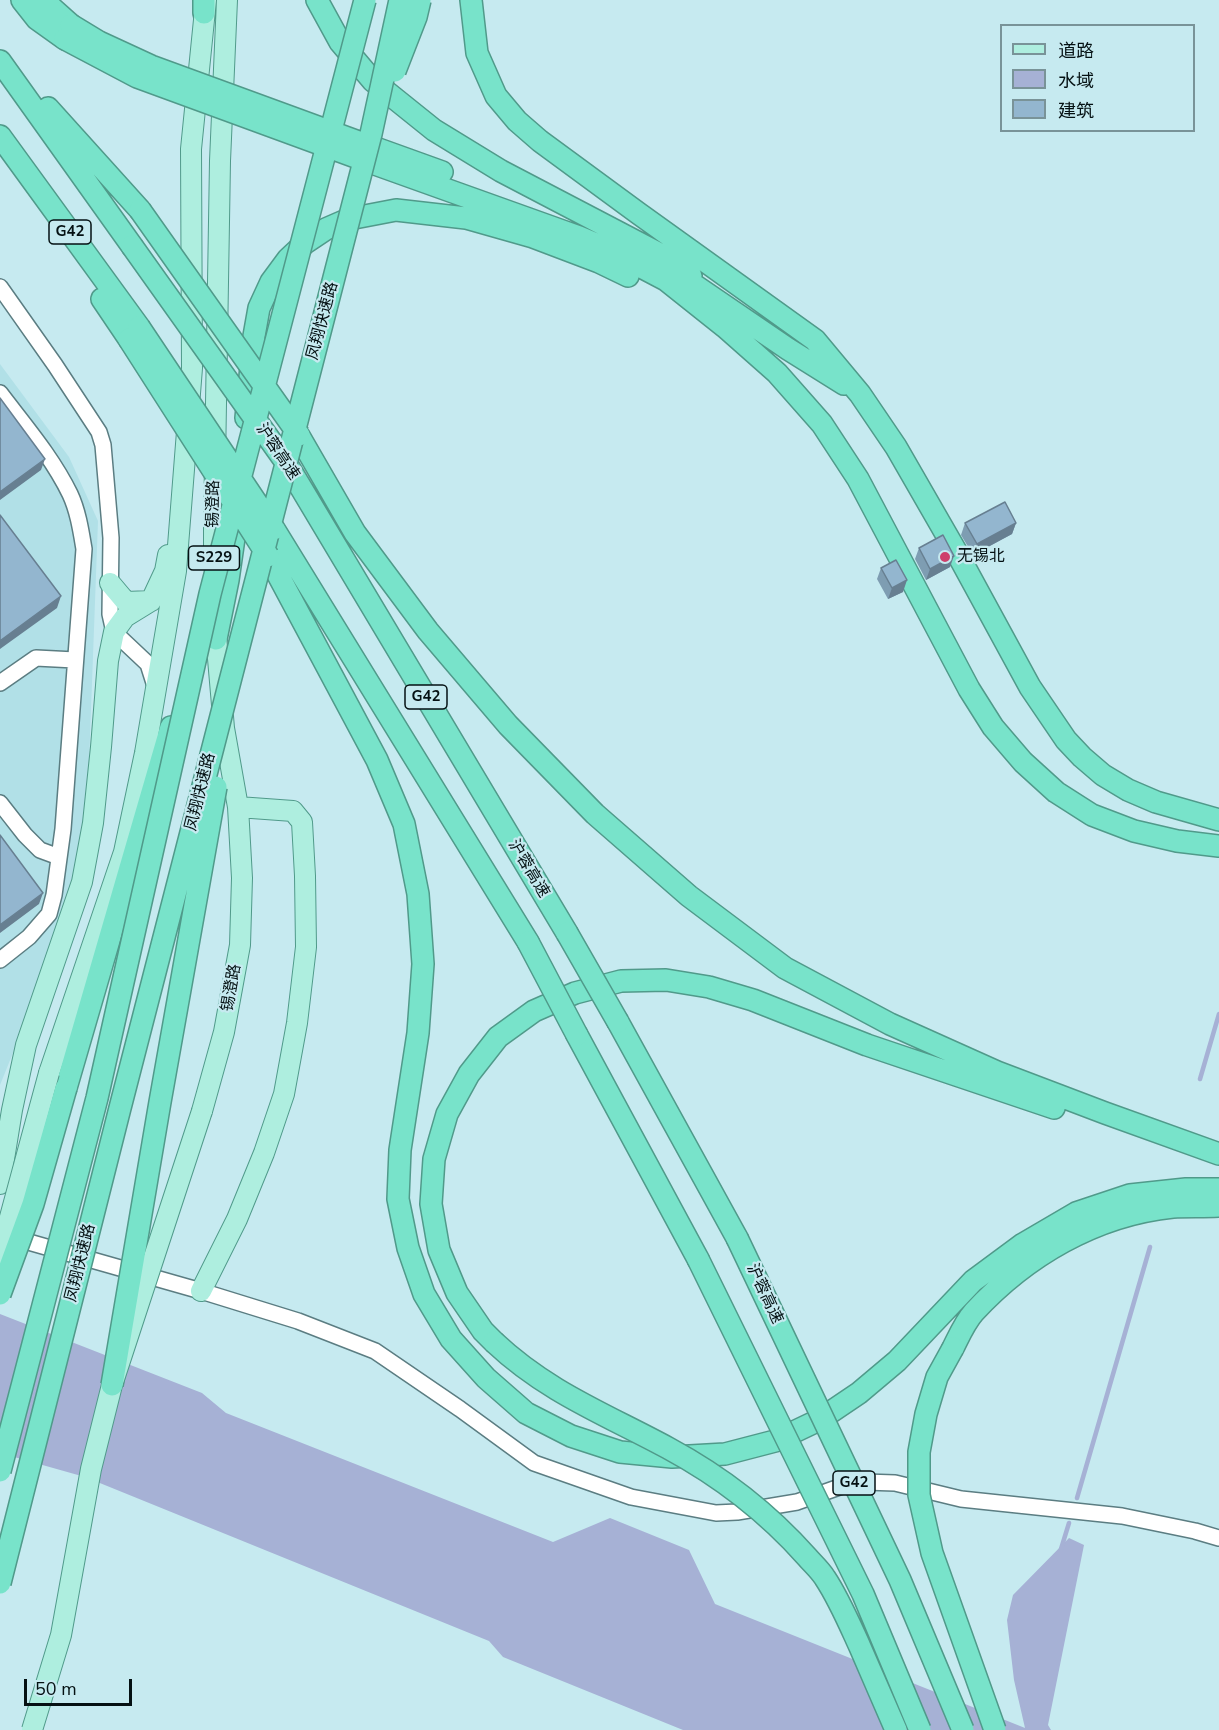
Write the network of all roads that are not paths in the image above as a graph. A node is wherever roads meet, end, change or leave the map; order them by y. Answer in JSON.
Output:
{"nodes":[{"id":1,"x":22,"y":0,"type":"edge"},
{"id":2,"x":43,"y":0,"type":"edge"},
{"id":3,"x":227,"y":0,"type":"edge"},
{"id":4,"x":317,"y":0,"type":"edge"},
{"id":5,"x":365,"y":0,"type":"edge"},
{"id":6,"x":400,"y":0,"type":"edge"},
{"id":7,"x":420,"y":0,"type":"edge"},
{"id":8,"x":471,"y":0,"type":"edge"},
{"id":9,"x":205,"y":4,"type":"edge"},
{"id":10,"x":68,"y":32,"type":"junction"},
{"id":11,"x":0,"y":55,"type":"edge"},
{"id":12,"x":0,"y":61,"type":"edge"},
{"id":13,"x":0,"y":136,"type":"edge"},
{"id":14,"x":0,"y":144,"type":"edge"},
{"id":15,"x":367,"y":146,"type":"junction"},
{"id":16,"x":522,"y":209,"type":"junction"},
{"id":17,"x":580,"y":232,"type":"junction"},
{"id":18,"x":0,"y":287,"type":"edge"},
{"id":19,"x":134,"y":333,"type":"junction"},
{"id":20,"x":0,"y":393,"type":"edge"},
{"id":21,"x":860,"y":394,"type":"junction"},
{"id":22,"x":185,"y":461,"type":"junction"},
{"id":23,"x":110,"y":583,"type":"junction"},
{"id":24,"x":210,"y":594,"type":"junction"},
{"id":25,"x":151,"y":601,"type":"junction"},
{"id":26,"x":246,"y":618,"type":"junction"},
{"id":27,"x":114,"y":632,"type":"junction"},
{"id":28,"x":216,"y":639,"type":"junction"},
{"id":29,"x":75,"y":660,"type":"junction"},
{"id":30,"x":0,"y":684,"type":"edge"},
{"id":31,"x":156,"y":689,"type":"junction"},
{"id":32,"x":0,"y":803,"type":"edge"},
{"id":33,"x":238,"y":807,"type":"junction"},
{"id":34,"x":1187,"y":811,"type":"junction"},
{"id":35,"x":1219,"y":815,"type":"edge"},
{"id":36,"x":1219,"y":820,"type":"edge"},
{"id":37,"x":1219,"y":846,"type":"edge"},
{"id":38,"x":58,"y":857,"type":"junction"},
{"id":39,"x":0,"y":960,"type":"edge"},
{"id":40,"x":1219,"y":1154,"type":"edge"},
{"id":41,"x":0,"y":1184,"type":"edge"},
{"id":42,"x":1219,"y":1189,"type":"edge"},
{"id":43,"x":1219,"y":1206,"type":"edge"},
{"id":44,"x":0,"y":1234,"type":"edge"},
{"id":45,"x":0,"y":1254,"type":"edge"},
{"id":46,"x":201,"y":1291,"type":"junction"},
{"id":47,"x":0,"y":1294,"type":"edge"},
{"id":48,"x":112,"y":1385,"type":"junction"},
{"id":49,"x":0,"y":1471,"type":"edge"},
{"id":50,"x":1219,"y":1538,"type":"edge"},
{"id":51,"x":0,"y":1583,"type":"edge"},
{"id":52,"x":33,"y":1730,"type":"edge"},
{"id":53,"x":896,"y":1730,"type":"edge"},
{"id":54,"x":920,"y":1730,"type":"edge"},
{"id":55,"x":963,"y":1730,"type":"edge"},
{"id":56,"x":995,"y":1730,"type":"edge"}],
"edges":[{"from":1,"to":10,"type":"highway"},
{"from":2,"to":10,"type":"highway"},
{"from":3,"to":28,"type":"main road","name":"锡澄路","number":"S229"},
{"from":4,"to":16,"type":"highway"},
{"from":5,"to":24,"type":"highway","name":"凤翔快速路","bridge":true},
{"from":6,"to":15,"type":"highway","name":"凤翔快速路","bridge":true},
{"from":7,"to":15,"type":"highway","bridge":true},
{"from":8,"to":21,"type":"highway"},
{"from":9,"to":22,"type":"main road","name":"锡澄路","number":"S229"},
{"from":10,"to":15,"type":"highway","bridge":true},
{"from":11,"to":40,"type":"highway","bridge":true},
{"from":12,"to":55,"type":"highway","name":"沪蓉高速","number":"G42","bridge":true},
{"from":13,"to":19,"type":"highway","number":"G42"},
{"from":14,"to":19,"type":"highway"},
{"from":15,"to":16,"type":"highway"},
{"from":15,"to":26,"type":"highway","name":"凤翔快速路","bridge":true},
{"from":16,"to":17,"type":"highway"},
{"from":16,"to":17,"type":"highway"},
{"from":16,"to":28,"type":"highway"},
{"from":17,"to":21,"type":"highway"},
{"from":17,"to":37,"type":"highway"},
{"from":18,"to":23,"type":"street"},
{"from":19,"to":42,"type":"highway","bridge":true},
{"from":19,"to":54,"type":"highway","number":"G42","bridge":true},
{"from":20,"to":29,"type":"street"},
{"from":21,"to":34,"type":"highway"},
{"from":22,"to":25,"type":"main road"},
{"from":22,"to":31,"type":"main road","name":"锡澄路","number":"S229"},
{"from":23,"to":25,"type":"main road"},
{"from":23,"to":27,"type":"street"},
{"from":24,"to":47,"type":"highway","bridge":true},
{"from":24,"to":49,"type":"highway","name":"凤翔快速路","bridge":true},
{"from":25,"to":27,"type":"main road"},
{"from":26,"to":48,"type":"highway","bridge":true},
{"from":26,"to":51,"type":"highway","name":"凤翔快速路","bridge":true},
{"from":27,"to":31,"type":"street"},
{"from":27,"to":41,"type":"main road"},
{"from":28,"to":33,"type":"main road","name":"锡澄路","number":"S229"},
{"from":29,"to":30,"type":"street"},
{"from":29,"to":38,"type":"street"},
{"from":31,"to":45,"type":"main road","name":"锡澄路","number":"S229","bridge":true},
{"from":32,"to":38,"type":"street"},
{"from":33,"to":46,"type":"main road"},
{"from":33,"to":48,"type":"main road","name":"锡澄路","number":"S229","bridge":true},
{"from":34,"to":35,"type":"highway"},
{"from":34,"to":36,"type":"highway"},
{"from":38,"to":39,"type":"street"},
{"from":40,"to":53,"type":"highway","bridge":true},
{"from":43,"to":56,"type":"highway","bridge":true},
{"from":44,"to":46,"type":"street"},
{"from":46,"to":50,"type":"street"},
{"from":48,"to":52,"type":"main road","name":"锡澄路","bridge":true}]}
